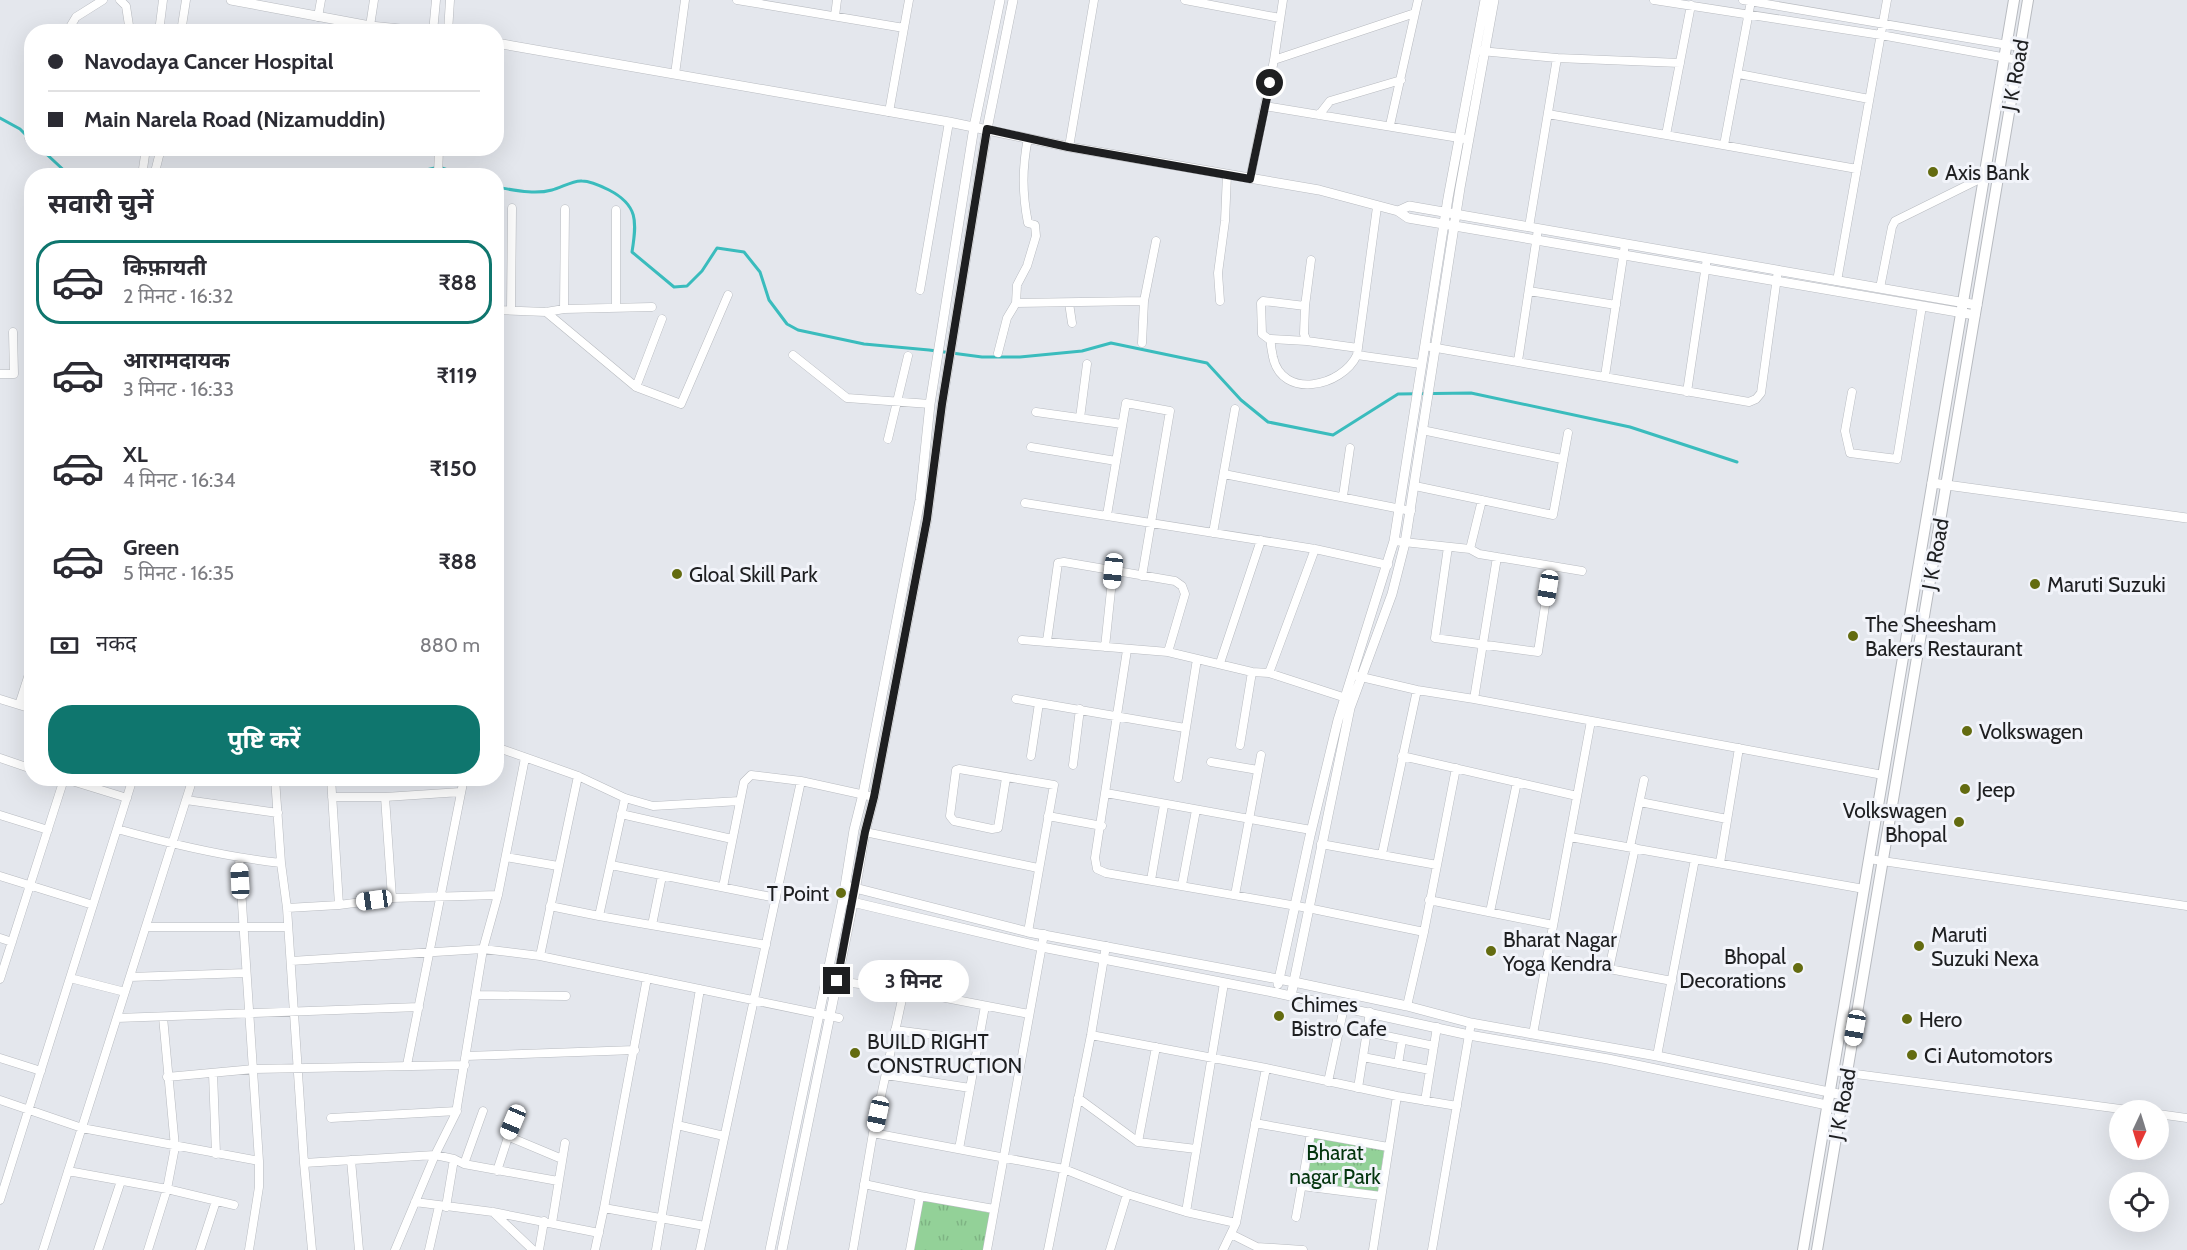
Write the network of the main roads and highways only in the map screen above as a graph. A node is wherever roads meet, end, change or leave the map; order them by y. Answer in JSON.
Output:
{"nodes":[{"id":1,"x":2014,"y":0,"type":"edge"},
{"id":2,"x":2028,"y":0,"type":"edge"},
{"id":3,"x":1803,"y":1250,"type":"edge"},
{"id":4,"x":1817,"y":1250,"type":"edge"}],
"edges":[{"from":1,"to":3,"type":"main road","name":"J K Road"},
{"from":2,"to":4,"type":"main road","name":"J K Road"}]}
